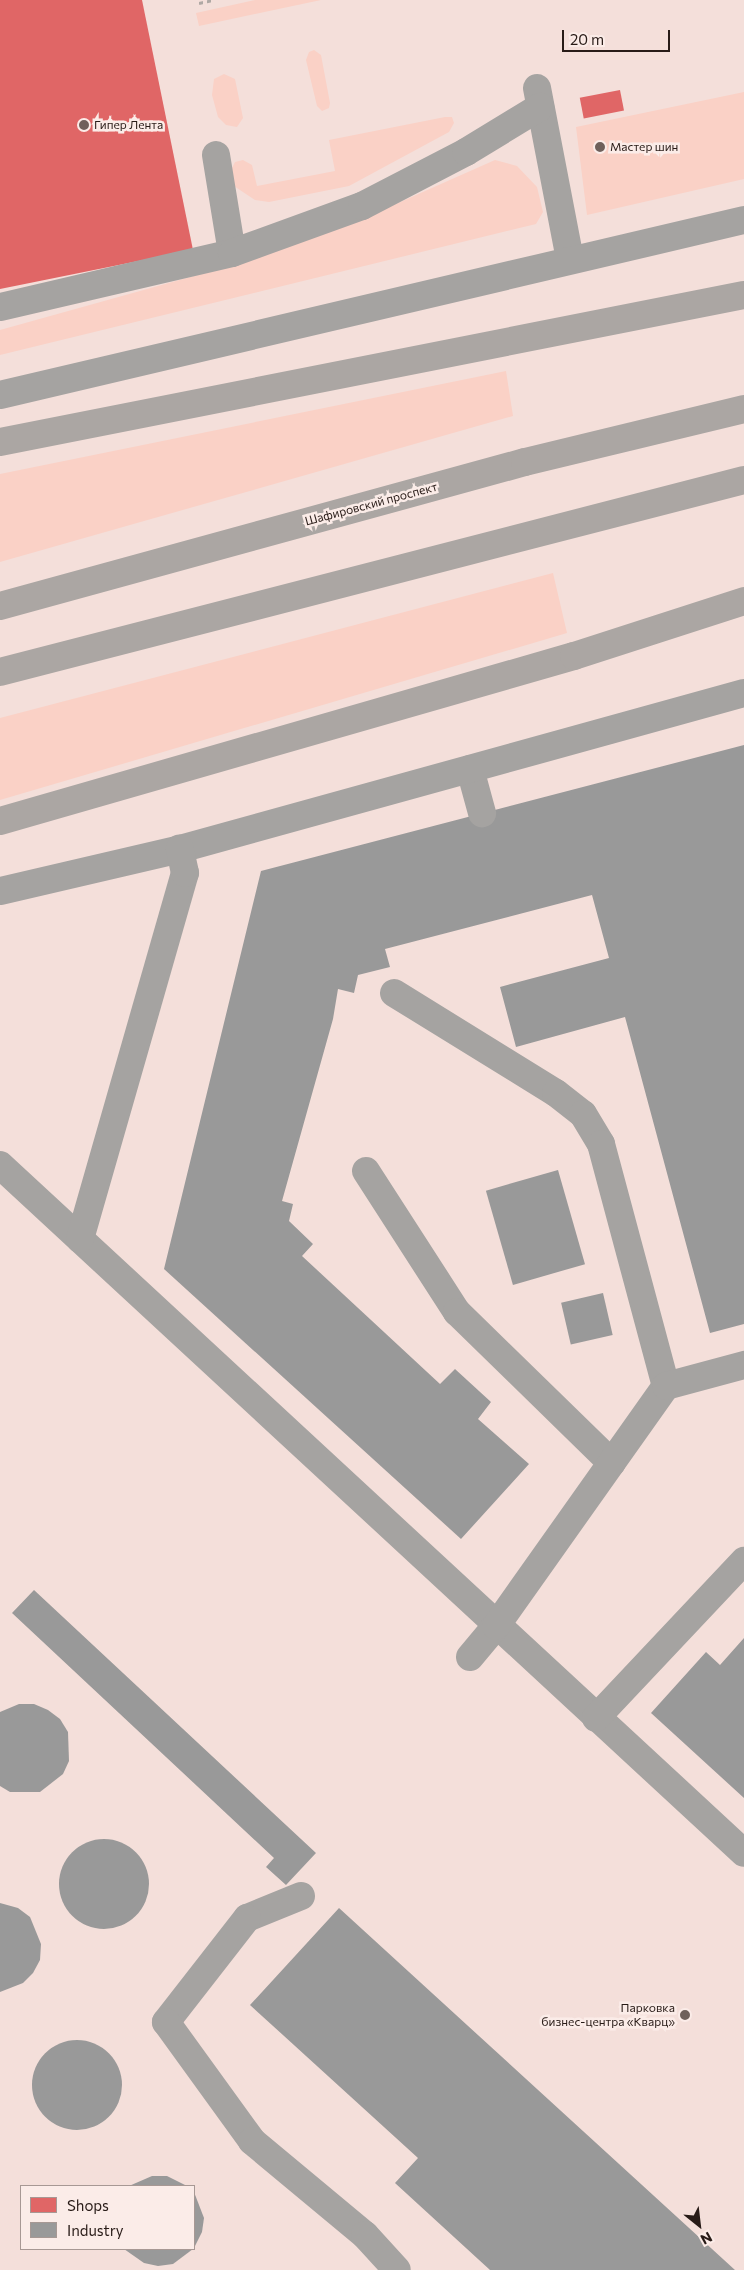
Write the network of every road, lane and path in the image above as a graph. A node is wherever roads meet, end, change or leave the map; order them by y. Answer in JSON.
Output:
{"nodes":[{"id":1,"x":213,"y":0,"type":"edge"},
{"id":2,"x":199,"y":3,"type":"dead end"},
{"id":3,"x":216,"y":154,"type":"dead end"},
{"id":4,"x":744,"y":220,"type":"edge"},
{"id":5,"x":232,"y":252,"type":"junction"},
{"id":6,"x":570,"y":259,"type":"junction"},
{"id":7,"x":744,"y":295,"type":"edge"},
{"id":8,"x":0,"y":307,"type":"edge"},
{"id":9,"x":0,"y":395,"type":"edge"},
{"id":10,"x":744,"y":409,"type":"edge"},
{"id":11,"x":0,"y":442,"type":"edge"},
{"id":12,"x":744,"y":480,"type":"edge"},
{"id":13,"x":744,"y":601,"type":"edge"},
{"id":14,"x":0,"y":606,"type":"edge"},
{"id":15,"x":0,"y":672,"type":"edge"},
{"id":16,"x":744,"y":693,"type":"edge"},
{"id":17,"x":470,"y":769,"type":"junction"},
{"id":18,"x":482,"y":813,"type":"dead end"},
{"id":19,"x":0,"y":820,"type":"edge"},
{"id":20,"x":180,"y":849,"type":"junction"},
{"id":21,"x":0,"y":891,"type":"edge"},
{"id":22,"x":394,"y":993,"type":"dead end"},
{"id":23,"x":0,"y":1165,"type":"edge"},
{"id":24,"x":366,"y":1170,"type":"dead end"},
{"id":25,"x":80,"y":1239,"type":"junction"},
{"id":26,"x":744,"y":1365,"type":"edge"},
{"id":27,"x":666,"y":1386,"type":"junction"},
{"id":28,"x":612,"y":1463,"type":"junction"},
{"id":29,"x":744,"y":1561,"type":"edge"},
{"id":30,"x":496,"y":1626,"type":"junction"},
{"id":31,"x":470,"y":1657,"type":"dead end"},
{"id":32,"x":596,"y":1718,"type":"junction"},
{"id":33,"x":744,"y":1853,"type":"edge"},
{"id":34,"x":301,"y":1896,"type":"dead end"},
{"id":35,"x":397,"y":2270,"type":"edge"}],
"edges":[{"from":1,"to":2,"type":"path"},
{"from":3,"to":5,"type":"street"},
{"from":4,"to":6,"type":"street"},
{"from":5,"to":6,"type":"street"},
{"from":5,"to":8,"type":"street"},
{"from":6,"to":9,"type":"street"},
{"from":7,"to":11,"type":"main road"},
{"from":10,"to":14,"type":"main road","name":"Шафировский проспект"},
{"from":12,"to":15,"type":"main road"},
{"from":13,"to":19,"type":"main road"},
{"from":16,"to":17,"type":"street"},
{"from":17,"to":18,"type":"street"},
{"from":17,"to":20,"type":"street"},
{"from":20,"to":21,"type":"street"},
{"from":20,"to":25,"type":"street"},
{"from":22,"to":27,"type":"street"},
{"from":23,"to":25,"type":"street"},
{"from":24,"to":28,"type":"street"},
{"from":25,"to":30,"type":"street"},
{"from":26,"to":27,"type":"street"},
{"from":27,"to":28,"type":"street"},
{"from":28,"to":30,"type":"street"},
{"from":29,"to":32,"type":"street"},
{"from":30,"to":31,"type":"street"},
{"from":30,"to":32,"type":"street"},
{"from":32,"to":33,"type":"street"},
{"from":34,"to":35,"type":"street"}]}
